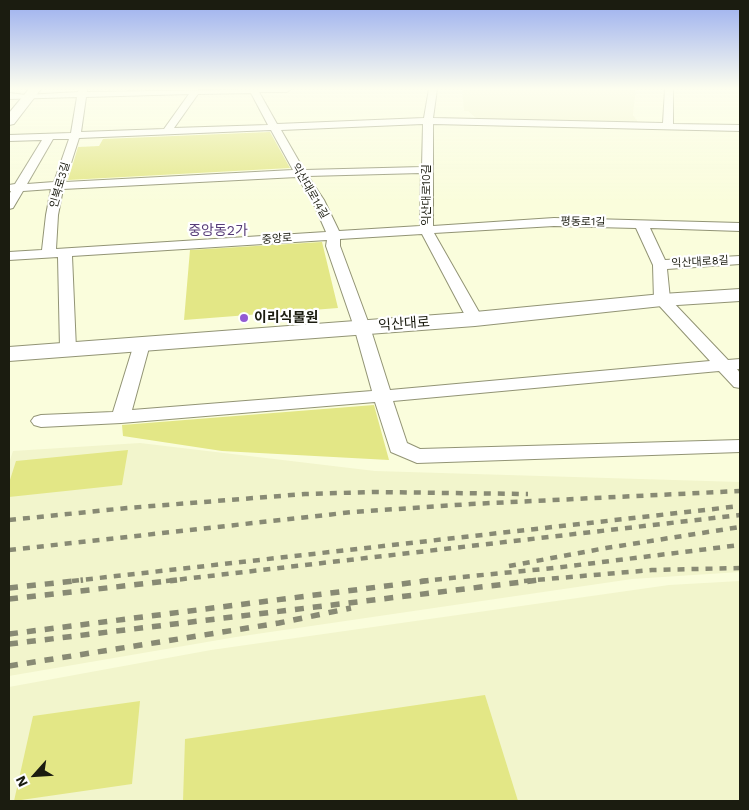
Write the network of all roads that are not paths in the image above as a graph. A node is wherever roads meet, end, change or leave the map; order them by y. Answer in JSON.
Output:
{"nodes":[{"id":1,"x":77,"y":127,"type":"edge"},
{"id":2,"x":171,"y":127,"type":"edge"},
{"id":3,"x":273,"y":127,"type":"junction"},
{"id":4,"x":278,"y":127,"type":"edge"},
{"id":5,"x":428,"y":127,"type":"edge"},
{"id":6,"x":697,"y":127,"type":"edge"},
{"id":7,"x":740,"y":128,"type":"edge"},
{"id":8,"x":167,"y":132,"type":"junction"},
{"id":9,"x":76,"y":136,"type":"junction"},
{"id":10,"x":49,"y":137,"type":"junction"},
{"id":11,"x":9,"y":138,"type":"edge"},
{"id":12,"x":426,"y":170,"type":"junction"},
{"id":13,"x":300,"y":173,"type":"junction"},
{"id":14,"x":58,"y":186,"type":"junction"},
{"id":15,"x":14,"y":188,"type":"edge"},
{"id":16,"x":9,"y":205,"type":"edge"},
{"id":17,"x":641,"y":224,"type":"junction"},
{"id":18,"x":735,"y":227,"type":"edge"},
{"id":19,"x":426,"y":230,"type":"junction"},
{"id":20,"x":334,"y":235,"type":"junction"},
{"id":21,"x":740,"y":237,"type":"edge"},
{"id":22,"x":66,"y":252,"type":"junction"},
{"id":23,"x":49,"y":253,"type":"junction"},
{"id":24,"x":9,"y":256,"type":"edge"},
{"id":25,"x":740,"y":260,"type":"edge"},
{"id":26,"x":660,"y":265,"type":"junction"},
{"id":27,"x":740,"y":295,"type":"edge"},
{"id":28,"x":662,"y":300,"type":"junction"},
{"id":29,"x":475,"y":319,"type":"junction"},
{"id":30,"x":362,"y":327,"type":"junction"},
{"id":31,"x":142,"y":344,"type":"junction"},
{"id":32,"x":68,"y":349,"type":"junction"},
{"id":33,"x":9,"y":354,"type":"edge"},
{"id":34,"x":732,"y":365,"type":"edge"},
{"id":35,"x":740,"y":383,"type":"edge"},
{"id":36,"x":383,"y":396,"type":"junction"},
{"id":37,"x":121,"y":417,"type":"junction"},
{"id":38,"x":41,"y":422,"type":"dead end"},
{"id":39,"x":740,"y":446,"type":"edge"}],
"edges":[{"from":1,"to":9,"type":"street","name":"인북로3길"},
{"from":2,"to":8,"type":"street"},
{"from":3,"to":4,"type":"street"},
{"from":3,"to":8,"type":"street"},
{"from":3,"to":13,"type":"street","name":"익산대로14길"},
{"from":5,"to":12,"type":"street","name":"익산대로10길"},
{"from":6,"to":7,"type":"street"},
{"from":8,"to":9,"type":"street"},
{"from":9,"to":10,"type":"street"},
{"from":9,"to":14,"type":"street","name":"인북로3길"},
{"from":10,"to":11,"type":"street"},
{"from":10,"to":15,"type":"street"},
{"from":12,"to":13,"type":"street"},
{"from":12,"to":19,"type":"street","name":"익산대로10길"},
{"from":13,"to":14,"type":"street"},
{"from":13,"to":20,"type":"street","name":"익산대로14길"},
{"from":14,"to":15,"type":"street"},
{"from":14,"to":23,"type":"street","name":"인북로3길"},
{"from":15,"to":16,"type":"street"},
{"from":17,"to":18,"type":"street","name":"평동로1길"},
{"from":17,"to":19,"type":"street","name":"평동로1길"},
{"from":17,"to":26,"type":"street","name":"익산대로8길"},
{"from":18,"to":21,"type":"street"},
{"from":19,"to":20,"type":"street","name":"중앙로"},
{"from":19,"to":29,"type":"street","name":"익산대로10길"},
{"from":20,"to":22,"type":"street","name":"중앙로"},
{"from":20,"to":30,"type":"street","name":"익산대로14길"},
{"from":22,"to":23,"type":"street","name":"중앙로"},
{"from":22,"to":32,"type":"street"},
{"from":23,"to":24,"type":"street","name":"중앙로"},
{"from":25,"to":26,"type":"street","name":"익산대로8길"},
{"from":26,"to":28,"type":"street","name":"익산대로8길"},
{"from":27,"to":28,"type":"street","name":"익산대로"},
{"from":28,"to":29,"type":"street","name":"익산대로"},
{"from":28,"to":34,"type":"street"},
{"from":29,"to":30,"type":"street","name":"익산대로"},
{"from":30,"to":31,"type":"street","name":"익산대로"},
{"from":30,"to":36,"type":"street","name":"익산대로14길"},
{"from":31,"to":32,"type":"street","name":"익산대로"},
{"from":31,"to":37,"type":"street"},
{"from":32,"to":33,"type":"street","name":"익산대로"},
{"from":34,"to":35,"type":"street"},
{"from":34,"to":36,"type":"street"},
{"from":36,"to":37,"type":"street"},
{"from":36,"to":39,"type":"street","name":"익산대로14길"},
{"from":37,"to":38,"type":"street"}]}
